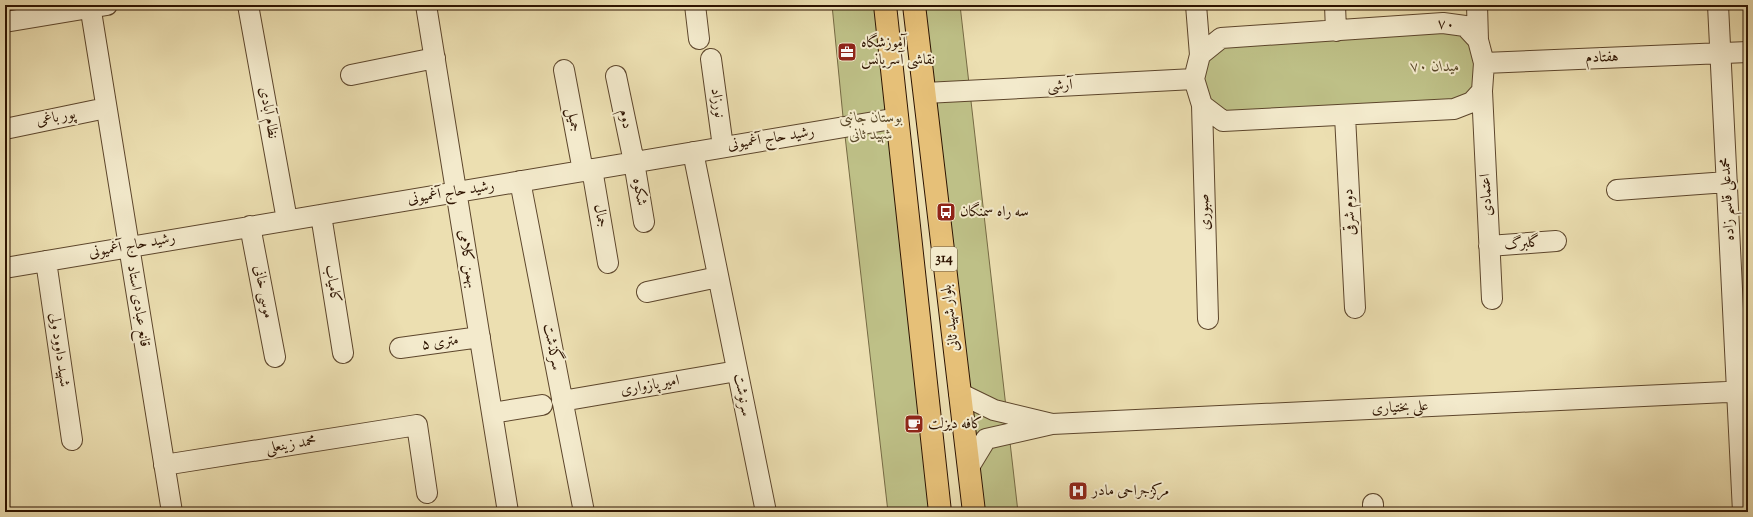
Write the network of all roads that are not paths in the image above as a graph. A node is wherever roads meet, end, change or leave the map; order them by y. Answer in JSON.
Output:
{"nodes":[{"id":1,"x":248,"y":5,"type":"edge"},
{"id":2,"x":426,"y":5,"type":"edge"},
{"id":3,"x":695,"y":5,"type":"edge"},
{"id":4,"x":885,"y":5,"type":"edge"},
{"id":5,"x":914,"y":5,"type":"edge"},
{"id":6,"x":1196,"y":5,"type":"edge"},
{"id":7,"x":1335,"y":5,"type":"edge"},
{"id":8,"x":1477,"y":5,"type":"edge"},
{"id":9,"x":1718,"y":5,"type":"edge"},
{"id":10,"x":96,"y":6,"type":"edge"},
{"id":11,"x":5,"y":22,"type":"edge"},
{"id":12,"x":1336,"y":31,"type":"junction"},
{"id":13,"x":699,"y":39,"type":"dead end"},
{"id":14,"x":1478,"y":40,"type":"junction"},
{"id":15,"x":1748,"y":52,"type":"edge"},
{"id":16,"x":1720,"y":53,"type":"junction"},
{"id":17,"x":1200,"y":55,"type":"junction"},
{"id":18,"x":435,"y":58,"type":"junction"},
{"id":19,"x":711,"y":60,"type":"dead end"},
{"id":20,"x":1484,"y":63,"type":"junction"},
{"id":21,"x":564,"y":70,"type":"dead end"},
{"id":22,"x":351,"y":75,"type":"dead end"},
{"id":23,"x":616,"y":76,"type":"dead end"},
{"id":24,"x":1194,"y":78,"type":"junction"},
{"id":25,"x":1482,"y":91,"type":"junction"},
{"id":26,"x":925,"y":93,"type":"junction"},
{"id":27,"x":1202,"y":106,"type":"junction"},
{"id":28,"x":106,"y":108,"type":"junction"},
{"id":29,"x":1345,"y":116,"type":"junction"},
{"id":30,"x":898,"y":118,"type":"junction"},
{"id":31,"x":5,"y":129,"type":"edge"},
{"id":32,"x":723,"y":147,"type":"junction"},
{"id":33,"x":693,"y":152,"type":"junction"},
{"id":34,"x":634,"y":162,"type":"junction"},
{"id":35,"x":587,"y":170,"type":"junction"},
{"id":36,"x":520,"y":181,"type":"junction"},
{"id":37,"x":1727,"y":182,"type":"junction"},
{"id":38,"x":1617,"y":190,"type":"dead end"},
{"id":39,"x":456,"y":192,"type":"junction"},
{"id":40,"x":321,"y":215,"type":"junction"},
{"id":41,"x":287,"y":220,"type":"junction"},
{"id":42,"x":644,"y":222,"type":"dead end"},
{"id":43,"x":250,"y":226,"type":"junction"},
{"id":44,"x":1556,"y":241,"type":"dead end"},
{"id":45,"x":1489,"y":246,"type":"junction"},
{"id":46,"x":129,"y":247,"type":"junction"},
{"id":47,"x":46,"y":261,"type":"junction"},
{"id":48,"x":608,"y":263,"type":"dead end"},
{"id":49,"x":5,"y":268,"type":"edge"},
{"id":50,"x":718,"y":277,"type":"junction"},
{"id":51,"x":647,"y":292,"type":"dead end"},
{"id":52,"x":1492,"y":299,"type":"dead end"},
{"id":53,"x":1355,"y":308,"type":"dead end"},
{"id":54,"x":1208,"y":318,"type":"dead end"},
{"id":55,"x":480,"y":337,"type":"junction"},
{"id":56,"x":400,"y":348,"type":"dead end"},
{"id":57,"x":343,"y":353,"type":"dead end"},
{"id":58,"x":275,"y":357,"type":"dead end"},
{"id":59,"x":737,"y":371,"type":"junction"},
{"id":60,"x":1743,"y":391,"type":"edge"},
{"id":61,"x":960,"y":393,"type":"junction"},
{"id":62,"x":562,"y":401,"type":"junction"},
{"id":63,"x":542,"y":405,"type":"dead end"},
{"id":64,"x":492,"y":413,"type":"junction"},
{"id":65,"x":1052,"y":424,"type":"junction"},
{"id":66,"x":72,"y":440,"type":"dead end"},
{"id":67,"x":164,"y":465,"type":"junction"},
{"id":68,"x":969,"y":467,"type":"junction"},
{"id":69,"x":427,"y":493,"type":"dead end"},
{"id":70,"x":968,"y":511,"type":"edge"},
{"id":71,"x":172,"y":512,"type":"edge"},
{"id":72,"x":508,"y":512,"type":"edge"},
{"id":73,"x":584,"y":512,"type":"edge"},
{"id":74,"x":766,"y":512,"type":"edge"},
{"id":75,"x":940,"y":512,"type":"edge"},
{"id":76,"x":1743,"y":512,"type":"edge"}],
"edges":[{"from":1,"to":41,"type":"street","name":"نظام آبادی"},
{"from":2,"to":18,"type":"street","name":"بهمن کلامی"},
{"from":3,"to":13,"type":"street"},
{"from":4,"to":30,"type":"main road","name":"بلوار شهید ثانی","number":"314"},
{"from":5,"to":26,"type":"main road","name":"بلوار شهید ثانی","number":"314"},
{"from":6,"to":17,"type":"street"},
{"from":7,"to":12,"type":"street"},
{"from":8,"to":14,"type":"street"},
{"from":9,"to":16,"type":"street","name":"محمدعلی قاسم زاده"},
{"from":10,"to":11,"type":"street"},
{"from":10,"to":28,"type":"street","name":"قانع عبادی استاد"},
{"from":12,"to":14,"type":"street","name":"۷۰"},
{"from":12,"to":17,"type":"street","name":"۷۰"},
{"from":14,"to":20,"type":"street","name":"۷۰"},
{"from":15,"to":16,"type":"street","name":"هفتادم"},
{"from":16,"to":20,"type":"street","name":"هفتادم"},
{"from":16,"to":37,"type":"street","name":"محمدعلی قاسم زاده"},
{"from":17,"to":24,"type":"street"},
{"from":18,"to":22,"type":"street"},
{"from":18,"to":39,"type":"street","name":"بهمن کلامی"},
{"from":19,"to":32,"type":"street","name":"نورزاد"},
{"from":20,"to":25,"type":"street","name":"۷۰"},
{"from":21,"to":35,"type":"street","name":"جمیل"},
{"from":23,"to":34,"type":"street","name":"دوم"},
{"from":24,"to":26,"type":"street","name":"آرشی"},
{"from":24,"to":27,"type":"street"},
{"from":25,"to":29,"type":"street"},
{"from":25,"to":45,"type":"street","name":"اعتمادی"},
{"from":26,"to":61,"type":"main road","name":"بلوار شهید ثانی","number":"314"},
{"from":27,"to":29,"type":"street"},
{"from":27,"to":54,"type":"street","name":"صبوری"},
{"from":28,"to":31,"type":"street","name":"پور باغی"},
{"from":28,"to":46,"type":"street","name":"قانع عبادی استاد"},
{"from":29,"to":53,"type":"street","name":"دوم شرقی"},
{"from":30,"to":32,"type":"street","name":"رشید حاج آغمیونی"},
{"from":30,"to":75,"type":"main road","name":"بلوار شهید ثانی","number":"314"},
{"from":32,"to":33,"type":"street","name":"رشید حاج آغمیونی"},
{"from":33,"to":34,"type":"street","name":"رشید حاج آغمیونی"},
{"from":33,"to":50,"type":"street","name":"سرنوشت"},
{"from":34,"to":35,"type":"street","name":"رشید حاج آغمیونی"},
{"from":34,"to":42,"type":"street","name":"شکوه"},
{"from":35,"to":36,"type":"street","name":"رشید حاج آغمیونی"},
{"from":35,"to":48,"type":"street","name":"جمال"},
{"from":36,"to":39,"type":"street","name":"رشید حاج آغمیونی"},
{"from":36,"to":62,"type":"street","name":"سرگذشت"},
{"from":37,"to":38,"type":"street"},
{"from":37,"to":60,"type":"street","name":"محمدعلی قاسم زاده"},
{"from":39,"to":40,"type":"street","name":"رشید حاج آغمیونی"},
{"from":39,"to":55,"type":"street","name":"بهمن کلامی"},
{"from":40,"to":41,"type":"street","name":"رشید حاج آغمیونی"},
{"from":40,"to":57,"type":"street","name":"کامیاب"},
{"from":41,"to":43,"type":"street","name":"رشید حاج آغمیونی"},
{"from":43,"to":46,"type":"street","name":"رشید حاج آغمیونی"},
{"from":43,"to":58,"type":"street","name":"موسی خانی"},
{"from":44,"to":45,"type":"street","name":"گلبرگ"},
{"from":45,"to":52,"type":"street","name":"اعتمادی"},
{"from":46,"to":47,"type":"street","name":"رشید حاج آغمیونی"},
{"from":46,"to":67,"type":"street","name":"قانع عبادی استاد"},
{"from":47,"to":49,"type":"street","name":"رشید حاج آغمیونی"},
{"from":47,"to":66,"type":"street","name":"شهید داوود ولی"},
{"from":50,"to":51,"type":"street"},
{"from":50,"to":59,"type":"street","name":"سرنوشت"},
{"from":55,"to":56,"type":"street","name":"۵ متری"},
{"from":55,"to":64,"type":"street","name":"بهمن کلامی"},
{"from":59,"to":62,"type":"street","name":"امیر پازواری"},
{"from":59,"to":74,"type":"street","name":"سرنوشت"},
{"from":60,"to":65,"type":"street","name":"علی بختیاری"},
{"from":60,"to":76,"type":"street","name":"محمدعلی قاسم زاده"},
{"from":61,"to":65,"type":"street"},
{"from":61,"to":68,"type":"main road","name":"بلوار شهید ثانی","number":"314"},
{"from":62,"to":73,"type":"street","name":"سرگذشت"},
{"from":63,"to":64,"type":"street"},
{"from":64,"to":72,"type":"street","name":"بهمن کلامی"},
{"from":65,"to":68,"type":"street"},
{"from":67,"to":69,"type":"street","name":"محمد زینعلی"},
{"from":67,"to":71,"type":"street","name":"قانع عبادی استاد"},
{"from":68,"to":70,"type":"main road","name":"بلوار شهید ثانی","number":"314"}]}
